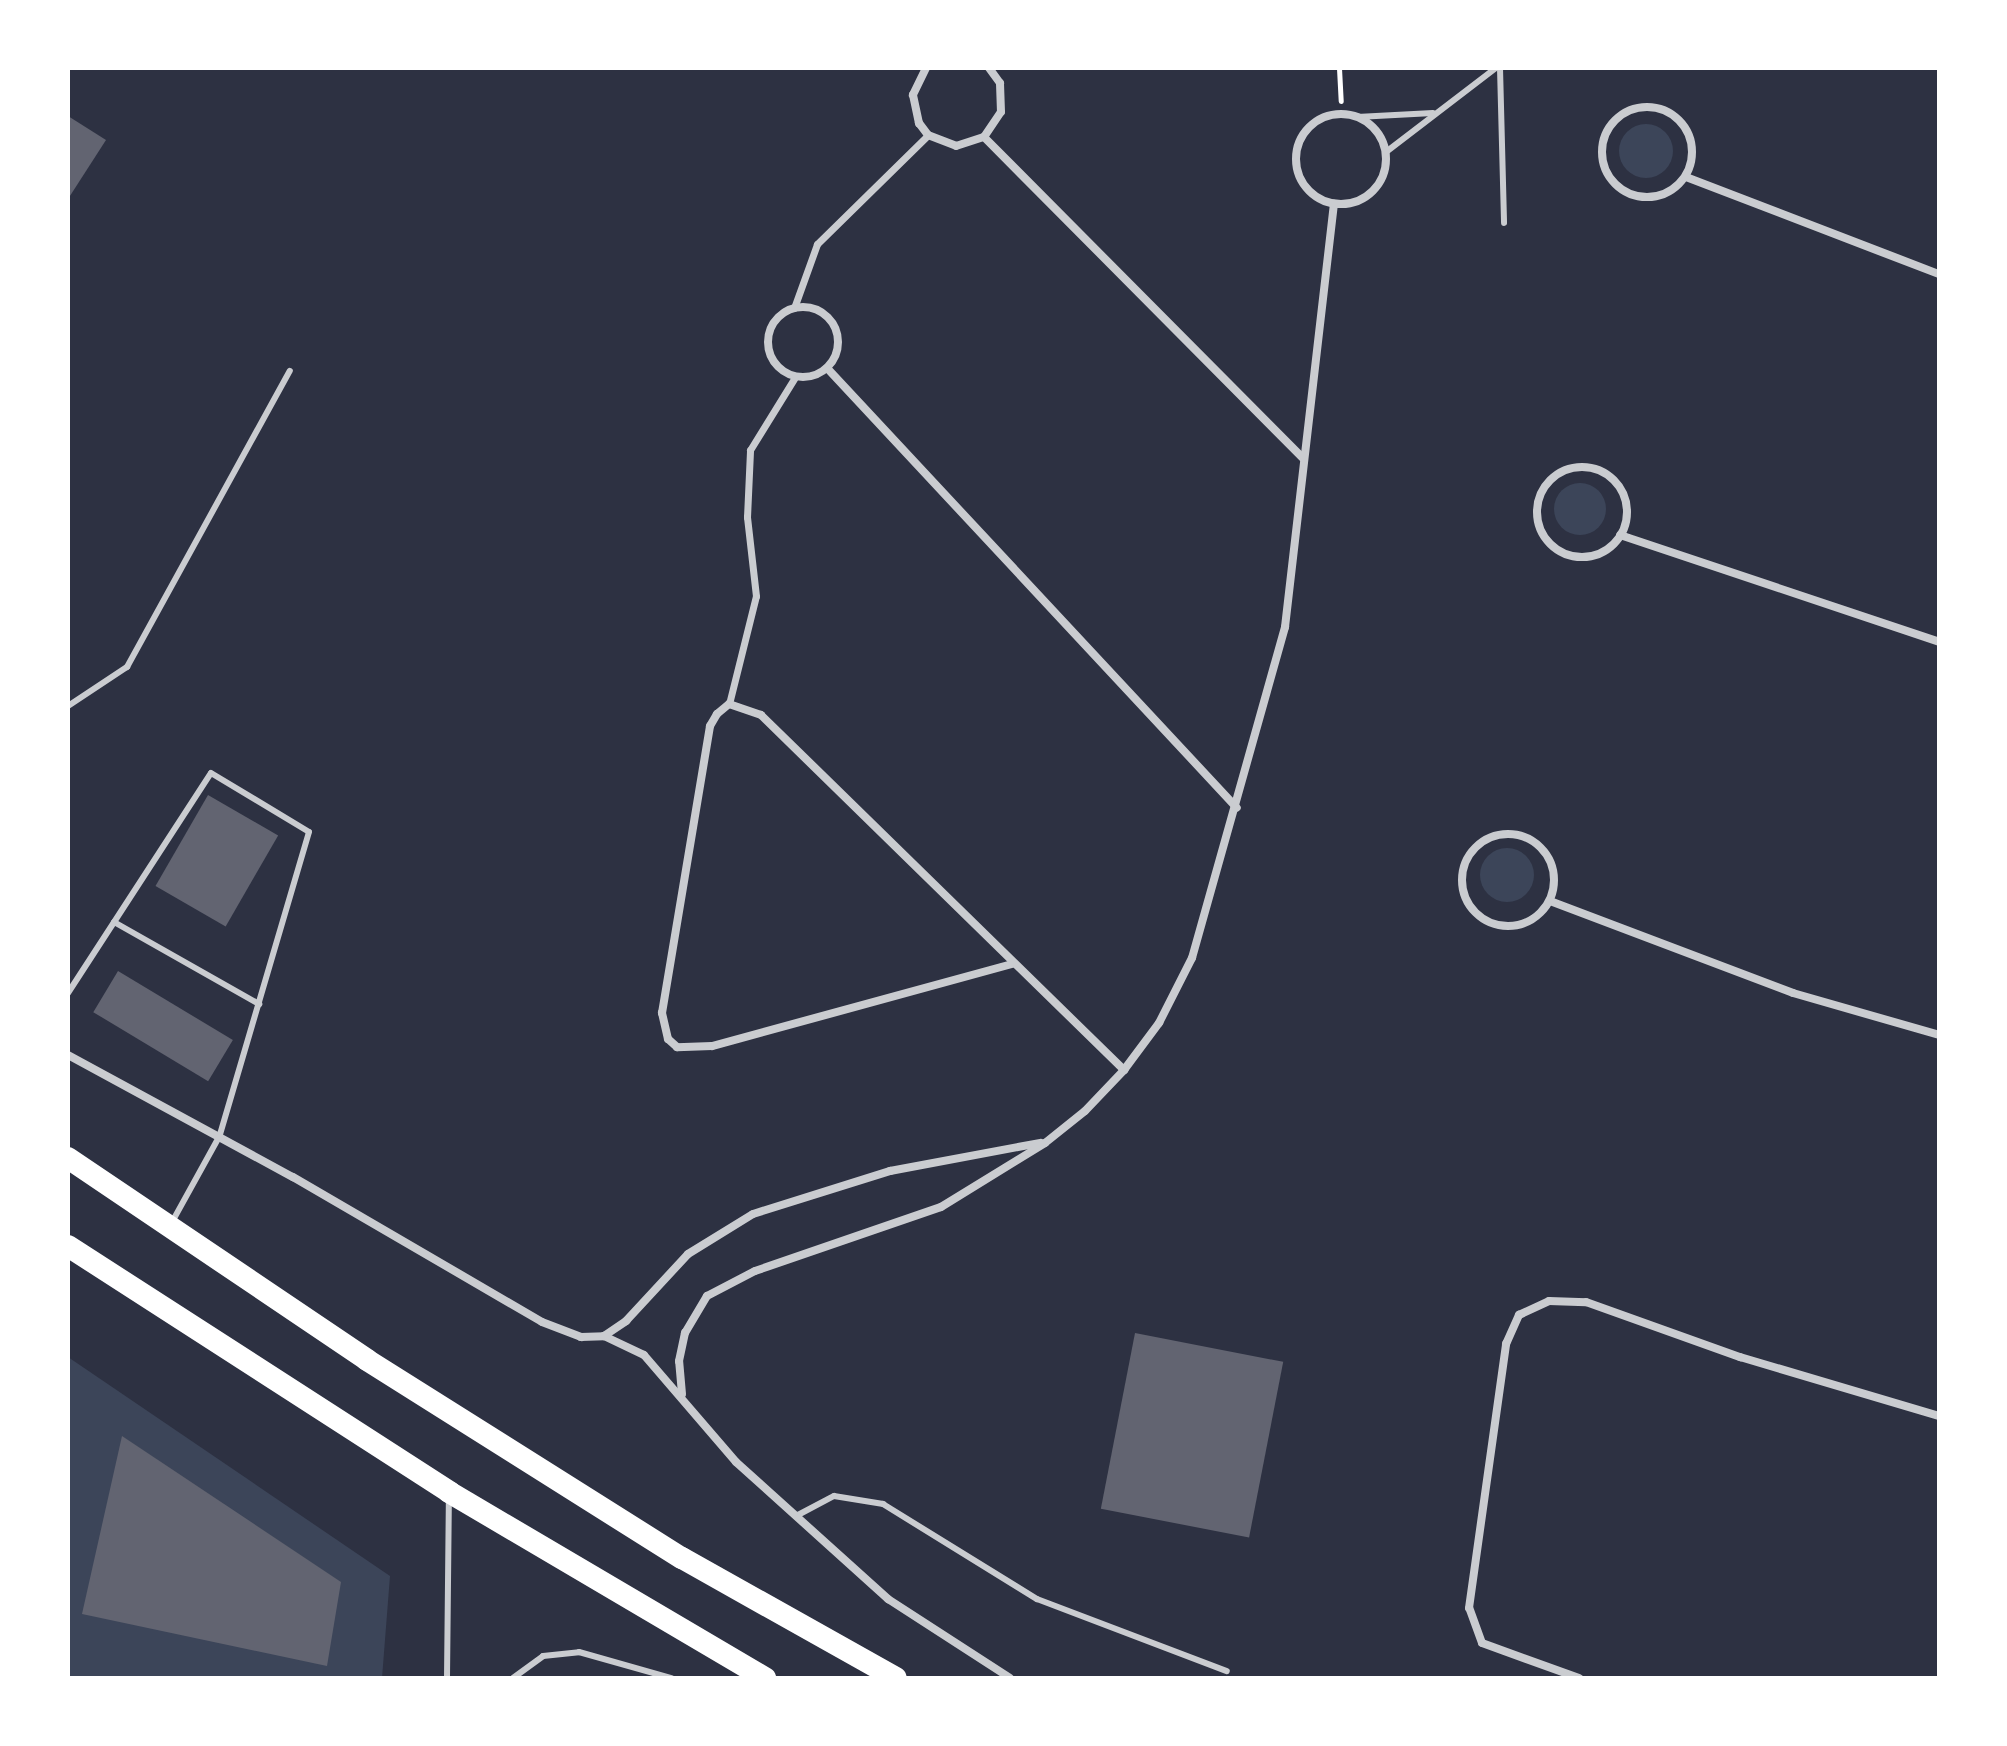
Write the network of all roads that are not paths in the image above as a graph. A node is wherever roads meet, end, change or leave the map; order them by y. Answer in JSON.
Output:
{"nodes":[{"id":1,"x":926,"y":68,"type":"edge"},
{"id":2,"x":989,"y":68,"type":"edge"},
{"id":3,"x":1498,"y":68,"type":"edge"},
{"id":4,"x":1433,"y":113,"type":"junction"},
{"id":5,"x":1357,"y":117,"type":"junction"},
{"id":6,"x":928,"y":135,"type":"junction"},
{"id":7,"x":984,"y":137,"type":"junction"},
{"id":8,"x":1386,"y":152,"type":"junction"},
{"id":9,"x":1686,"y":177,"type":"junction"},
{"id":10,"x":1334,"y":204,"type":"junction"},
{"id":11,"x":1504,"y":223,"type":"dead end"},
{"id":12,"x":1939,"y":274,"type":"edge"},
{"id":13,"x":794,"y":308,"type":"junction"},
{"id":14,"x":827,"y":368,"type":"junction"},
{"id":15,"x":290,"y":371,"type":"dead end"},
{"id":16,"x":795,"y":377,"type":"junction"},
{"id":17,"x":1303,"y":458,"type":"junction"},
{"id":18,"x":1620,"y":535,"type":"junction"},
{"id":19,"x":1939,"y":642,"type":"edge"},
{"id":20,"x":729,"y":704,"type":"junction"},
{"id":21,"x":68,"y":706,"type":"edge"},
{"id":22,"x":1237,"y":808,"type":"junction"},
{"id":23,"x":1550,"y":901,"type":"junction"},
{"id":24,"x":114,"y":922,"type":"junction"},
{"id":25,"x":1012,"y":964,"type":"junction"},
{"id":26,"x":68,"y":993,"type":"edge"},
{"id":27,"x":259,"y":1004,"type":"junction"},
{"id":28,"x":1939,"y":1035,"type":"edge"},
{"id":29,"x":68,"y":1055,"type":"edge"},
{"id":30,"x":1124,"y":1070,"type":"junction"},
{"id":31,"x":219,"y":1137,"type":"junction"},
{"id":32,"x":1045,"y":1143,"type":"junction"},
{"id":33,"x":68,"y":1158,"type":"edge"},
{"id":34,"x":170,"y":1226,"type":"junction"},
{"id":35,"x":68,"y":1246,"type":"edge"},
{"id":36,"x":604,"y":1336,"type":"junction"},
{"id":37,"x":682,"y":1394,"type":"junction"},
{"id":38,"x":1939,"y":1416,"type":"edge"},
{"id":39,"x":449,"y":1492,"type":"junction"},
{"id":40,"x":796,"y":1516,"type":"junction"},
{"id":41,"x":1227,"y":1671,"type":"dead end"},
{"id":42,"x":447,"y":1678,"type":"edge"},
{"id":43,"x":513,"y":1678,"type":"edge"},
{"id":44,"x":671,"y":1678,"type":"edge"},
{"id":45,"x":765,"y":1678,"type":"edge"},
{"id":46,"x":896,"y":1678,"type":"edge"},
{"id":47,"x":1010,"y":1678,"type":"edge"},
{"id":48,"x":1579,"y":1678,"type":"edge"}],
"edges":[{"from":1,"to":6,"type":"street"},
{"from":2,"to":7,"type":"street"},
{"from":3,"to":4,"type":"lane"},
{"from":3,"to":11,"type":"lane"},
{"from":4,"to":5,"type":"lane"},
{"from":4,"to":8,"type":"lane"},
{"from":5,"to":8,"type":"street"},
{"from":5,"to":10,"type":"street"},
{"from":6,"to":7,"type":"street"},
{"from":6,"to":13,"type":"street"},
{"from":7,"to":17,"type":"street"},
{"from":8,"to":10,"type":"street"},
{"from":9,"to":9,"type":"street"},
{"from":9,"to":12,"type":"street"},
{"from":10,"to":17,"type":"street"},
{"from":13,"to":14,"type":"street"},
{"from":13,"to":16,"type":"street"},
{"from":14,"to":16,"type":"street"},
{"from":14,"to":22,"type":"street"},
{"from":15,"to":21,"type":"lane"},
{"from":16,"to":20,"type":"street"},
{"from":17,"to":22,"type":"street"},
{"from":18,"to":18,"type":"street"},
{"from":18,"to":19,"type":"street"},
{"from":20,"to":25,"type":"street"},
{"from":20,"to":25,"type":"street"},
{"from":22,"to":30,"type":"street"},
{"from":23,"to":23,"type":"street"},
{"from":23,"to":28,"type":"street"},
{"from":24,"to":26,"type":"lane"},
{"from":24,"to":27,"type":"lane"},
{"from":24,"to":27,"type":"lane"},
{"from":25,"to":30,"type":"street"},
{"from":27,"to":31,"type":"lane"},
{"from":29,"to":31,"type":"street"},
{"from":30,"to":32,"type":"street"},
{"from":31,"to":34,"type":"lane"},
{"from":31,"to":36,"type":"street"},
{"from":32,"to":36,"type":"street"},
{"from":32,"to":37,"type":"street"},
{"from":33,"to":34,"type":"highway"},
{"from":34,"to":46,"type":"highway"},
{"from":35,"to":39,"type":"highway"},
{"from":36,"to":37,"type":"street"},
{"from":37,"to":40,"type":"street"},
{"from":38,"to":48,"type":"street"},
{"from":39,"to":42,"type":"lane"},
{"from":39,"to":45,"type":"highway"},
{"from":40,"to":41,"type":"lane"},
{"from":40,"to":47,"type":"street"},
{"from":43,"to":44,"type":"lane"}]}
